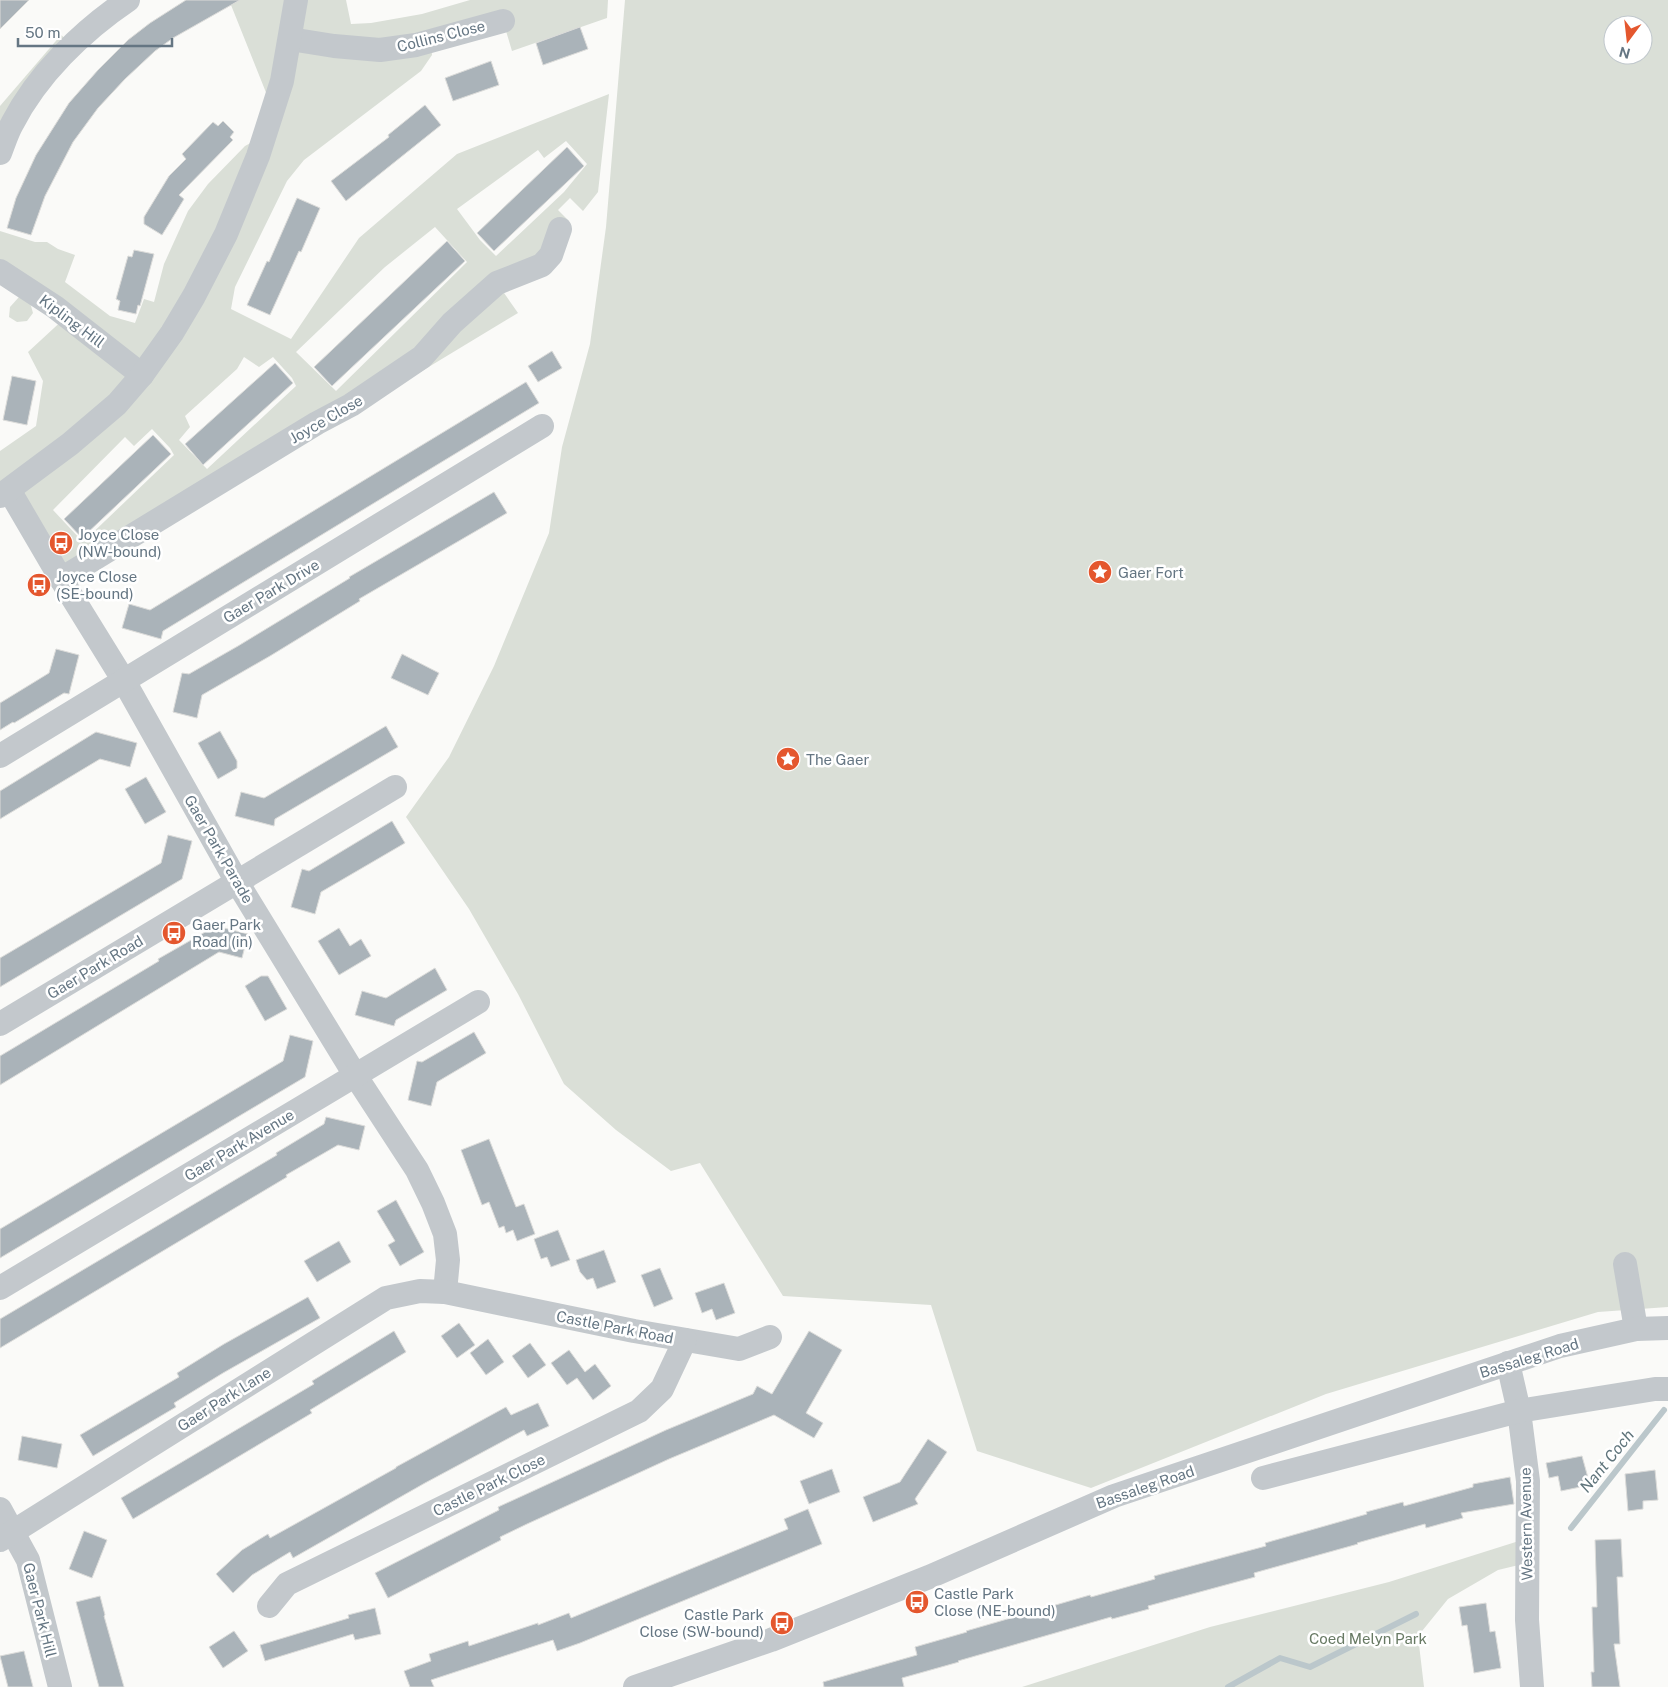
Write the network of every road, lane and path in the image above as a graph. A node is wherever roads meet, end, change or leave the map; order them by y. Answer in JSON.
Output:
{"nodes":[{"id":1,"x":128,"y":0,"type":"edge"},
{"id":2,"x":296,"y":0,"type":"edge"},
{"id":3,"x":503,"y":21,"type":"dead end"},
{"id":4,"x":290,"y":39,"type":"junction"},
{"id":5,"x":0,"y":153,"type":"edge"},
{"id":6,"x":560,"y":229,"type":"dead end"},
{"id":7,"x":0,"y":271,"type":"edge"},
{"id":8,"x":142,"y":375,"type":"junction"},
{"id":9,"x":542,"y":426,"type":"dead end"},
{"id":10,"x":5,"y":493,"type":"edge"},
{"id":11,"x":61,"y":579,"type":"junction"},
{"id":12,"x":124,"y":681,"type":"junction"},
{"id":13,"x":0,"y":756,"type":"edge"},
{"id":14,"x":395,"y":787,"type":"dead end"},
{"id":15,"x":237,"y":882,"type":"junction"},
{"id":16,"x":478,"y":1002,"type":"dead end"},
{"id":17,"x":0,"y":1024,"type":"edge"},
{"id":18,"x":355,"y":1075,"type":"junction"},
{"id":19,"x":1625,"y":1264,"type":"dead end"},
{"id":20,"x":0,"y":1288,"type":"edge"},
{"id":21,"x":452,"y":1294,"type":"junction"},
{"id":22,"x":1668,"y":1328,"type":"edge"},
{"id":23,"x":1636,"y":1329,"type":"junction"},
{"id":24,"x":770,"y":1337,"type":"dead end"},
{"id":25,"x":684,"y":1340,"type":"junction"},
{"id":26,"x":1508,"y":1363,"type":"junction"},
{"id":27,"x":1668,"y":1389,"type":"edge"},
{"id":28,"x":1519,"y":1411,"type":"junction"},
{"id":29,"x":1263,"y":1478,"type":"dead end"},
{"id":30,"x":0,"y":1509,"type":"edge"},
{"id":31,"x":7,"y":1536,"type":"edge"},
{"id":32,"x":269,"y":1606,"type":"dead end"},
{"id":33,"x":60,"y":1687,"type":"edge"},
{"id":34,"x":635,"y":1687,"type":"edge"},
{"id":35,"x":1532,"y":1687,"type":"edge"}],
"edges":[{"from":1,"to":5,"type":"street"},
{"from":2,"to":4,"type":"street"},
{"from":3,"to":4,"type":"street","name":"Collins Close"},
{"from":4,"to":8,"type":"street"},
{"from":6,"to":11,"type":"street","name":"Joyce Close"},
{"from":7,"to":8,"type":"street","name":"Kipling Hill"},
{"from":8,"to":10,"type":"street"},
{"from":9,"to":12,"type":"street","name":"Gaer Park Drive"},
{"from":10,"to":11,"type":"street","name":"Gaer Park Parade"},
{"from":11,"to":12,"type":"street","name":"Gaer Park Parade"},
{"from":12,"to":13,"type":"street","name":"Gaer Park Drive"},
{"from":12,"to":15,"type":"street","name":"Gaer Park Parade"},
{"from":14,"to":15,"type":"street","name":"Gaer Park Road"},
{"from":15,"to":17,"type":"street","name":"Gaer Park Road"},
{"from":15,"to":18,"type":"street","name":"Gaer Park Parade"},
{"from":16,"to":18,"type":"street","name":"Gaer Park Avenue"},
{"from":18,"to":20,"type":"street","name":"Gaer Park Avenue"},
{"from":18,"to":21,"type":"street","name":"Gaer Park Parade"},
{"from":19,"to":23,"type":"street"},
{"from":21,"to":25,"type":"street","name":"Castle Park Road"},
{"from":21,"to":31,"type":"street","name":"Gaer Park Lane"},
{"from":22,"to":23,"type":"street","name":"Bassaleg Road"},
{"from":23,"to":26,"type":"street","name":"Bassaleg Road"},
{"from":24,"to":25,"type":"street","name":"Castle Park Road"},
{"from":25,"to":32,"type":"street","name":"Castle Park Close"},
{"from":26,"to":28,"type":"street","name":"Western Avenue"},
{"from":26,"to":34,"type":"street","name":"Bassaleg Road"},
{"from":27,"to":28,"type":"street"},
{"from":28,"to":29,"type":"street"},
{"from":28,"to":35,"type":"street","name":"Western Avenue"},
{"from":30,"to":31,"type":"street","name":"Gaer Park Hill"},
{"from":31,"to":33,"type":"street","name":"Gaer Park Hill"}]}
